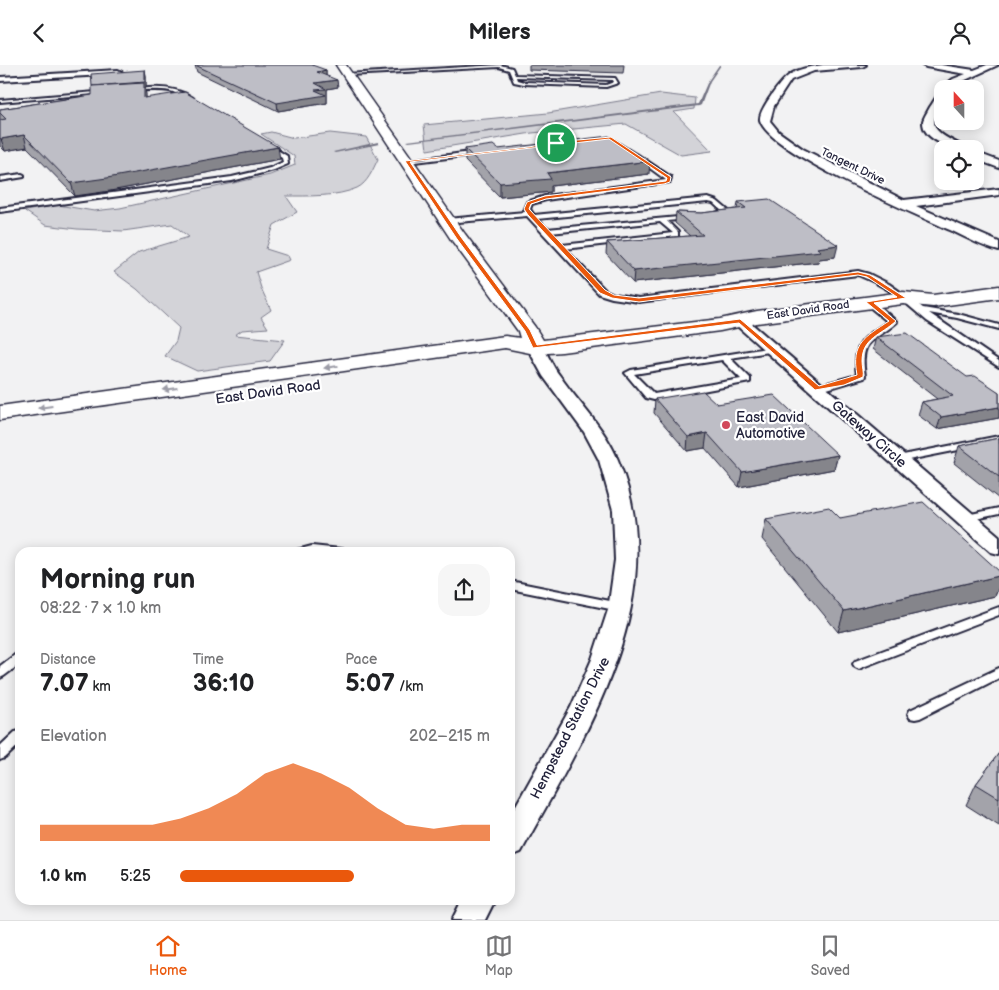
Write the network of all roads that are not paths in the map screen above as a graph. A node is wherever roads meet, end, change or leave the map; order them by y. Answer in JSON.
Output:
{"nodes":[{"id":1,"x":862,"y":65,"type":"edge"},
{"id":2,"x":926,"y":65,"type":"edge"},
{"id":3,"x":994,"y":65,"type":"edge"},
{"id":4,"x":345,"y":70,"type":"edge"},
{"id":5,"x":130,"y":71,"type":"edge"},
{"id":6,"x":975,"y":73,"type":"junction"},
{"id":7,"x":513,"y":76,"type":"junction"},
{"id":8,"x":0,"y":79,"type":"edge"},
{"id":9,"x":958,"y":80,"type":"edge"},
{"id":10,"x":115,"y":91,"type":"edge"},
{"id":11,"x":124,"y":91,"type":"edge"},
{"id":12,"x":0,"y":101,"type":"edge"},
{"id":13,"x":198,"y":103,"type":"edge"},
{"id":14,"x":934,"y":109,"type":"edge"},
{"id":15,"x":945,"y":140,"type":"edge"},
{"id":16,"x":261,"y":142,"type":"edge"},
{"id":17,"x":629,"y":151,"type":"edge"},
{"id":18,"x":482,"y":153,"type":"edge"},
{"id":19,"x":984,"y":159,"type":"edge"},
{"id":20,"x":407,"y":161,"type":"junction"},
{"id":21,"x":999,"y":165,"type":"edge"},
{"id":22,"x":22,"y":176,"type":"dead end"},
{"id":23,"x":0,"y":179,"type":"edge"},
{"id":24,"x":999,"y":192,"type":"edge"},
{"id":25,"x":902,"y":203,"type":"junction"},
{"id":26,"x":0,"y":210,"type":"edge"},
{"id":27,"x":531,"y":215,"type":"junction"},
{"id":28,"x":707,"y":215,"type":"edge"},
{"id":29,"x":698,"y":216,"type":"edge"},
{"id":30,"x":662,"y":220,"type":"junction"},
{"id":31,"x":447,"y":221,"type":"junction"},
{"id":32,"x":547,"y":231,"type":"junction"},
{"id":33,"x":562,"y":247,"type":"junction"},
{"id":34,"x":999,"y":247,"type":"edge"},
{"id":35,"x":999,"y":279,"type":"edge"},
{"id":36,"x":999,"y":292,"type":"edge"},
{"id":37,"x":903,"y":298,"type":"junction"},
{"id":38,"x":869,"y":302,"type":"junction"},
{"id":39,"x":922,"y":310,"type":"junction"},
{"id":40,"x":740,"y":321,"type":"junction"},
{"id":41,"x":999,"y":327,"type":"edge"},
{"id":42,"x":535,"y":347,"type":"junction"},
{"id":43,"x":772,"y":349,"type":"junction"},
{"id":44,"x":724,"y":357,"type":"junction"},
{"id":45,"x":998,"y":363,"type":"edge"},
{"id":46,"x":817,"y":389,"type":"junction"},
{"id":47,"x":0,"y":413,"type":"edge"},
{"id":48,"x":0,"y":429,"type":"edge"},
{"id":49,"x":999,"y":439,"type":"edge"},
{"id":50,"x":898,"y":459,"type":"junction"},
{"id":51,"x":999,"y":511,"type":"edge"},
{"id":52,"x":966,"y":518,"type":"junction"},
{"id":53,"x":999,"y":547,"type":"edge"},
{"id":54,"x":515,"y":586,"type":"edge"},
{"id":55,"x":620,"y":607,"type":"junction"},
{"id":56,"x":999,"y":611,"type":"edge"},
{"id":57,"x":15,"y":661,"type":"edge"},
{"id":58,"x":859,"y":664,"type":"dead end"},
{"id":59,"x":0,"y":673,"type":"edge"},
{"id":60,"x":999,"y":673,"type":"edge"},
{"id":61,"x":915,"y":714,"type":"dead end"},
{"id":62,"x":15,"y":740,"type":"edge"},
{"id":63,"x":0,"y":754,"type":"edge"},
{"id":64,"x":515,"y":834,"type":"edge"},
{"id":65,"x":476,"y":905,"type":"edge"},
{"id":66,"x":468,"y":920,"type":"edge"}],
"edges":[{"from":1,"to":25,"type":"street","name":"Tangent Drive"},
{"from":2,"to":6,"type":"street"},
{"from":3,"to":6,"type":"street"},
{"from":4,"to":7,"type":"lane"},
{"from":4,"to":20,"type":"street","name":"Hempstead Station Drive"},
{"from":5,"to":8,"type":"street"},
{"from":6,"to":9,"type":"street"},
{"from":7,"to":7,"type":"lane"},
{"from":10,"to":12,"type":"lane"},
{"from":11,"to":13,"type":"lane"},
{"from":14,"to":15,"type":"street"},
{"from":16,"to":26,"type":"lane"},
{"from":17,"to":27,"type":"lane"},
{"from":18,"to":20,"type":"lane"},
{"from":19,"to":21,"type":"street"},
{"from":20,"to":31,"type":"street","name":"Hempstead Station Drive"},
{"from":22,"to":23,"type":"lane"},
{"from":24,"to":25,"type":"street"},
{"from":25,"to":34,"type":"street","name":"Tangent Drive"},
{"from":27,"to":28,"type":"lane"},
{"from":27,"to":31,"type":"lane"},
{"from":27,"to":32,"type":"lane"},
{"from":29,"to":30,"type":"lane"},
{"from":30,"to":32,"type":"lane"},
{"from":30,"to":33,"type":"lane"},
{"from":31,"to":42,"type":"street","name":"Hempstead Station Drive"},
{"from":32,"to":33,"type":"lane"},
{"from":33,"to":37,"type":"lane"},
{"from":35,"to":37,"type":"street","name":"East David Road"},
{"from":36,"to":37,"type":"street","name":"East David Road"},
{"from":37,"to":38,"type":"street","name":"East David Road"},
{"from":37,"to":39,"type":"lane"},
{"from":38,"to":40,"type":"street","name":"East David Road"},
{"from":38,"to":46,"type":"lane"},
{"from":39,"to":41,"type":"lane"},
{"from":39,"to":45,"type":"lane"},
{"from":40,"to":42,"type":"street","name":"East David Road"},
{"from":40,"to":43,"type":"street","name":"Gateway Circle"},
{"from":42,"to":47,"type":"street","name":"East David Road","one_way":true},
{"from":42,"to":48,"type":"street","name":"East David Road"},
{"from":42,"to":55,"type":"street","name":"Hempstead Station Drive"},
{"from":43,"to":44,"type":"lane"},
{"from":43,"to":46,"type":"street","name":"Gateway Circle"},
{"from":44,"to":44,"type":"lane"},
{"from":46,"to":50,"type":"street","name":"Gateway Circle"},
{"from":49,"to":50,"type":"lane"},
{"from":50,"to":52,"type":"street","name":"Gateway Circle"},
{"from":51,"to":52,"type":"lane"},
{"from":52,"to":53,"type":"street","name":"Gateway Circle"},
{"from":54,"to":55,"type":"lane"},
{"from":55,"to":64,"type":"street","name":"Hempstead Station Drive"},
{"from":56,"to":58,"type":"lane"},
{"from":57,"to":59,"type":"lane"},
{"from":60,"to":61,"type":"lane"},
{"from":62,"to":63,"type":"lane"},
{"from":65,"to":66,"type":"street"}]}
